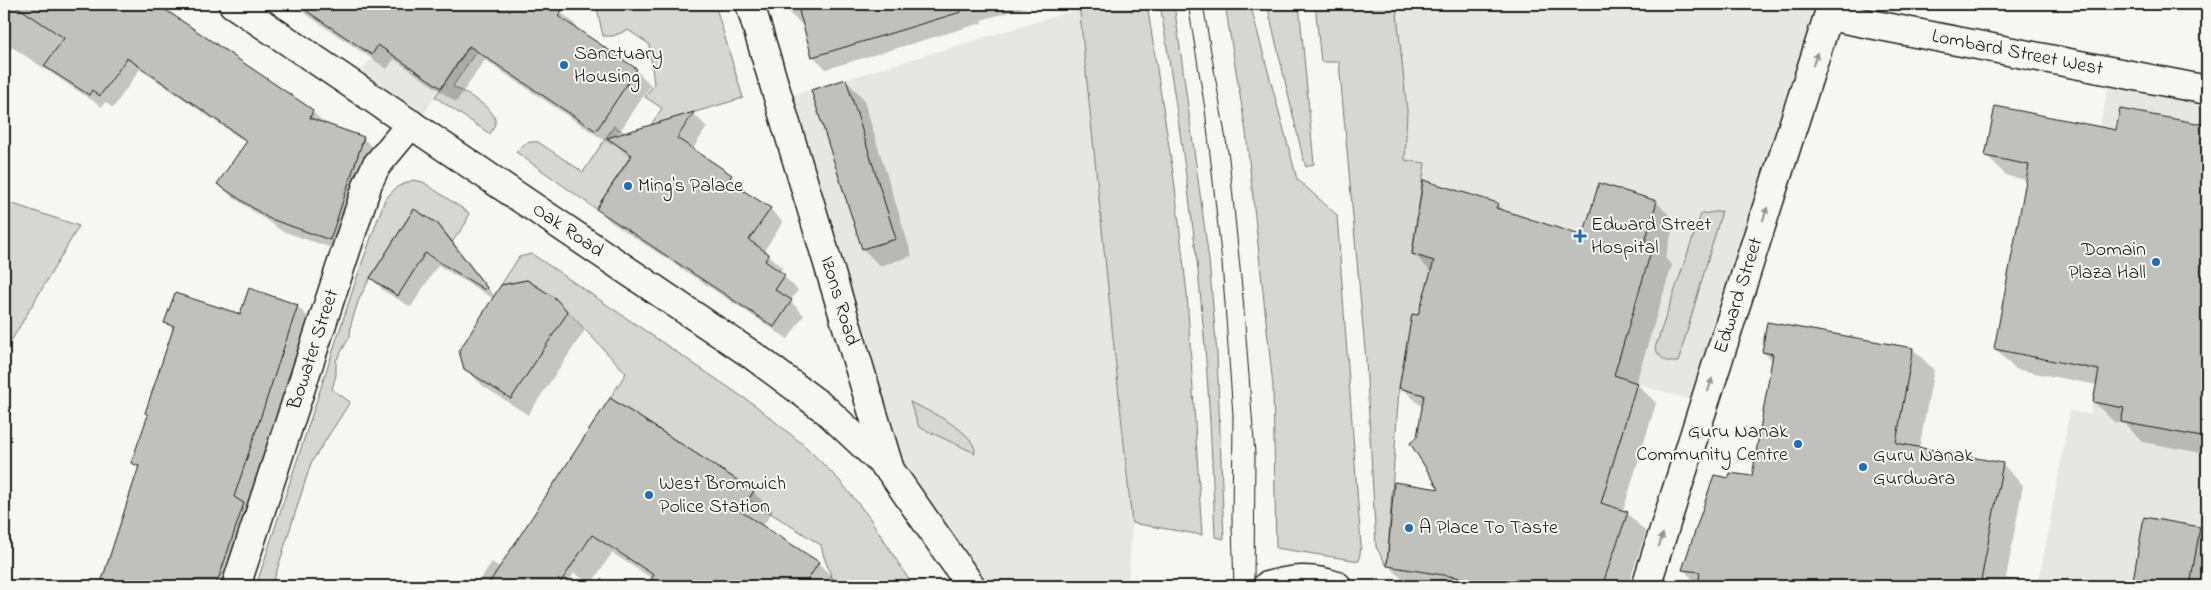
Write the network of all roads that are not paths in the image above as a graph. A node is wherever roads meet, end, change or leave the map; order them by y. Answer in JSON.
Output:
{"nodes":[{"id":1,"x":233,"y":4,"type":"edge"},
{"id":2,"x":750,"y":4,"type":"edge"},
{"id":3,"x":1831,"y":10,"type":"edge"},
{"id":4,"x":2207,"y":90,"type":"edge"},
{"id":5,"x":411,"y":124,"type":"junction"},
{"id":6,"x":890,"y":470,"type":"junction"},
{"id":7,"x":968,"y":584,"type":"edge"},
{"id":8,"x":236,"y":586,"type":"edge"},
{"id":9,"x":1267,"y":586,"type":"edge"},
{"id":10,"x":1337,"y":586,"type":"edge"},
{"id":11,"x":1646,"y":586,"type":"edge"}],
"edges":[{"from":1,"to":5,"type":"street","name":"Oak Road"},
{"from":2,"to":6,"type":"street","name":"Izons Road"},
{"from":3,"to":4,"type":"street","name":"Lombard Street West"},
{"from":11,"to":3,"type":"street","name":"Edward Street","one_way":true},
{"from":5,"to":6,"type":"street","name":"Oak Road"},
{"from":5,"to":8,"type":"street","name":"Bowater Street"},
{"from":6,"to":7,"type":"street","name":"Izons Road"},
{"from":9,"to":10,"type":"street"}]}
